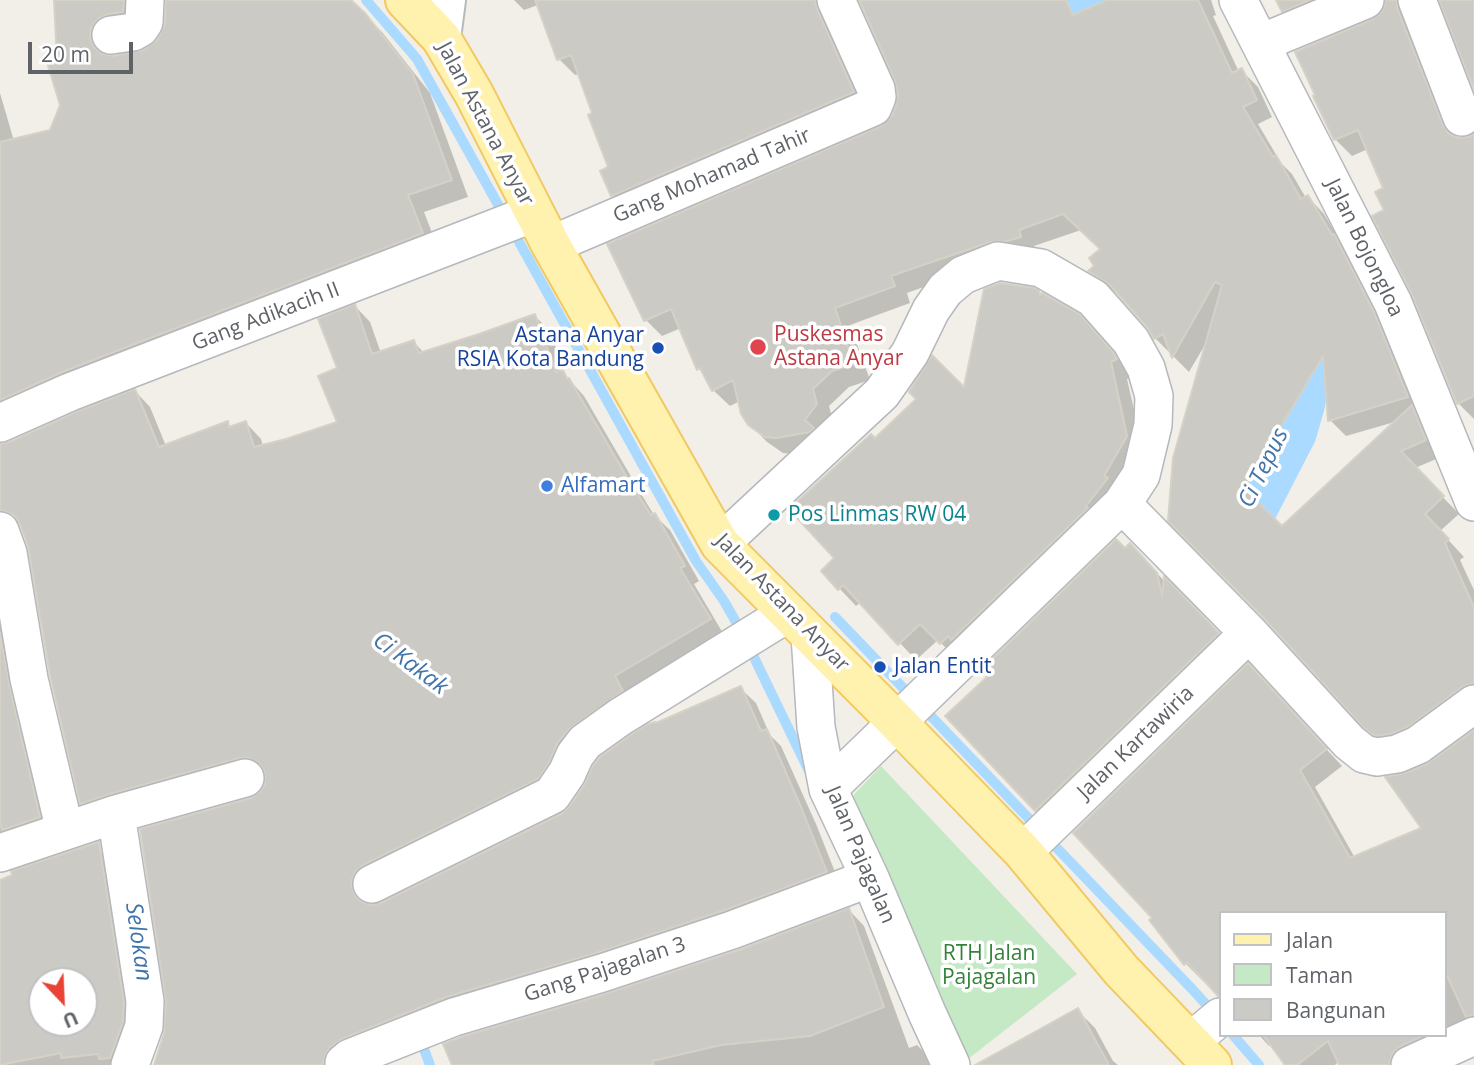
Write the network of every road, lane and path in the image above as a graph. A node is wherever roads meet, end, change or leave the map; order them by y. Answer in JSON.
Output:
{"nodes":[{"id":1,"x":145,"y":0,"type":"edge"},
{"id":2,"x":405,"y":0,"type":"edge"},
{"id":3,"x":446,"y":0,"type":"edge"},
{"id":4,"x":836,"y":0,"type":"edge"},
{"id":5,"x":1238,"y":0,"type":"edge"},
{"id":6,"x":1365,"y":0,"type":"edge"},
{"id":7,"x":1417,"y":0,"type":"edge"},
{"id":8,"x":111,"y":35,"type":"dead end"},
{"id":9,"x":441,"y":38,"type":"junction"},
{"id":10,"x":1261,"y":43,"type":"junction"},
{"id":11,"x":1462,"y":117,"type":"dead end"},
{"id":12,"x":542,"y":229,"type":"junction"},
{"id":13,"x":0,"y":423,"type":"edge"},
{"id":14,"x":1467,"y":465,"type":"edge"},
{"id":15,"x":1474,"y":502,"type":"edge"},
{"id":16,"x":1122,"y":504,"type":"junction"},
{"id":17,"x":0,"y":531,"type":"edge"},
{"id":18,"x":720,"y":544,"type":"junction"},
{"id":19,"x":799,"y":624,"type":"junction"},
{"id":20,"x":1249,"y":633,"type":"junction"},
{"id":21,"x":1466,"y":710,"type":"edge"},
{"id":22,"x":897,"y":722,"type":"junction"},
{"id":23,"x":244,"y":778,"type":"dead end"},
{"id":24,"x":828,"y":789,"type":"junction"},
{"id":25,"x":116,"y":814,"type":"junction"},
{"id":26,"x":65,"y":831,"type":"junction"},
{"id":27,"x":1023,"y":852,"type":"junction"},
{"id":28,"x":0,"y":853,"type":"edge"},
{"id":29,"x":870,"y":878,"type":"junction"},
{"id":30,"x":372,"y":884,"type":"dead end"},
{"id":31,"x":1474,"y":1036,"type":"edge"},
{"id":32,"x":1208,"y":1037,"type":"edge"},
{"id":33,"x":130,"y":1065,"type":"edge"},
{"id":34,"x":344,"y":1065,"type":"edge"},
{"id":35,"x":951,"y":1065,"type":"edge"},
{"id":36,"x":1410,"y":1065,"type":"edge"}],
"edges":[{"from":1,"to":8,"type":"street"},
{"from":2,"to":9,"type":"main road","name":"Jalan Astana Anyar"},
{"from":3,"to":9,"type":"main road"},
{"from":4,"to":12,"type":"street","name":"Gang Mohamad Tahir"},
{"from":5,"to":10,"type":"street","name":"Jalan Bojongloa"},
{"from":6,"to":10,"type":"street"},
{"from":7,"to":11,"type":"street"},
{"from":9,"to":12,"type":"main road","name":"Jalan Astana Anyar"},
{"from":10,"to":14,"type":"street","name":"Jalan Bojongloa"},
{"from":12,"to":13,"type":"street","name":"Gang Adikacih II"},
{"from":12,"to":18,"type":"main road","name":"Jalan Astana Anyar"},
{"from":14,"to":15,"type":"street","name":"Jalan Bojongloa"},
{"from":16,"to":18,"type":"street"},
{"from":16,"to":20,"type":"street"},
{"from":16,"to":22,"type":"street"},
{"from":17,"to":26,"type":"street"},
{"from":18,"to":19,"type":"main road","name":"Jalan Astana Anyar"},
{"from":19,"to":22,"type":"main road","name":"Jalan Astana Anyar"},
{"from":19,"to":24,"type":"street","name":"Jalan Pajagalan"},
{"from":19,"to":30,"type":"street"},
{"from":20,"to":21,"type":"street"},
{"from":20,"to":27,"type":"street","name":"Jalan Kartawiria"},
{"from":22,"to":24,"type":"street"},
{"from":22,"to":27,"type":"main road","name":"Jalan Astana Anyar"},
{"from":23,"to":25,"type":"street"},
{"from":24,"to":29,"type":"street","name":"Jalan Pajagalan"},
{"from":25,"to":26,"type":"street"},
{"from":25,"to":33,"type":"street"},
{"from":26,"to":28,"type":"street"},
{"from":27,"to":32,"type":"main road","name":"Jalan Astana Anyar"},
{"from":29,"to":34,"type":"street","name":"Gang Pajagalan 3"},
{"from":29,"to":35,"type":"street","name":"Jalan Pajagalan"},
{"from":31,"to":36,"type":"street"}]}
